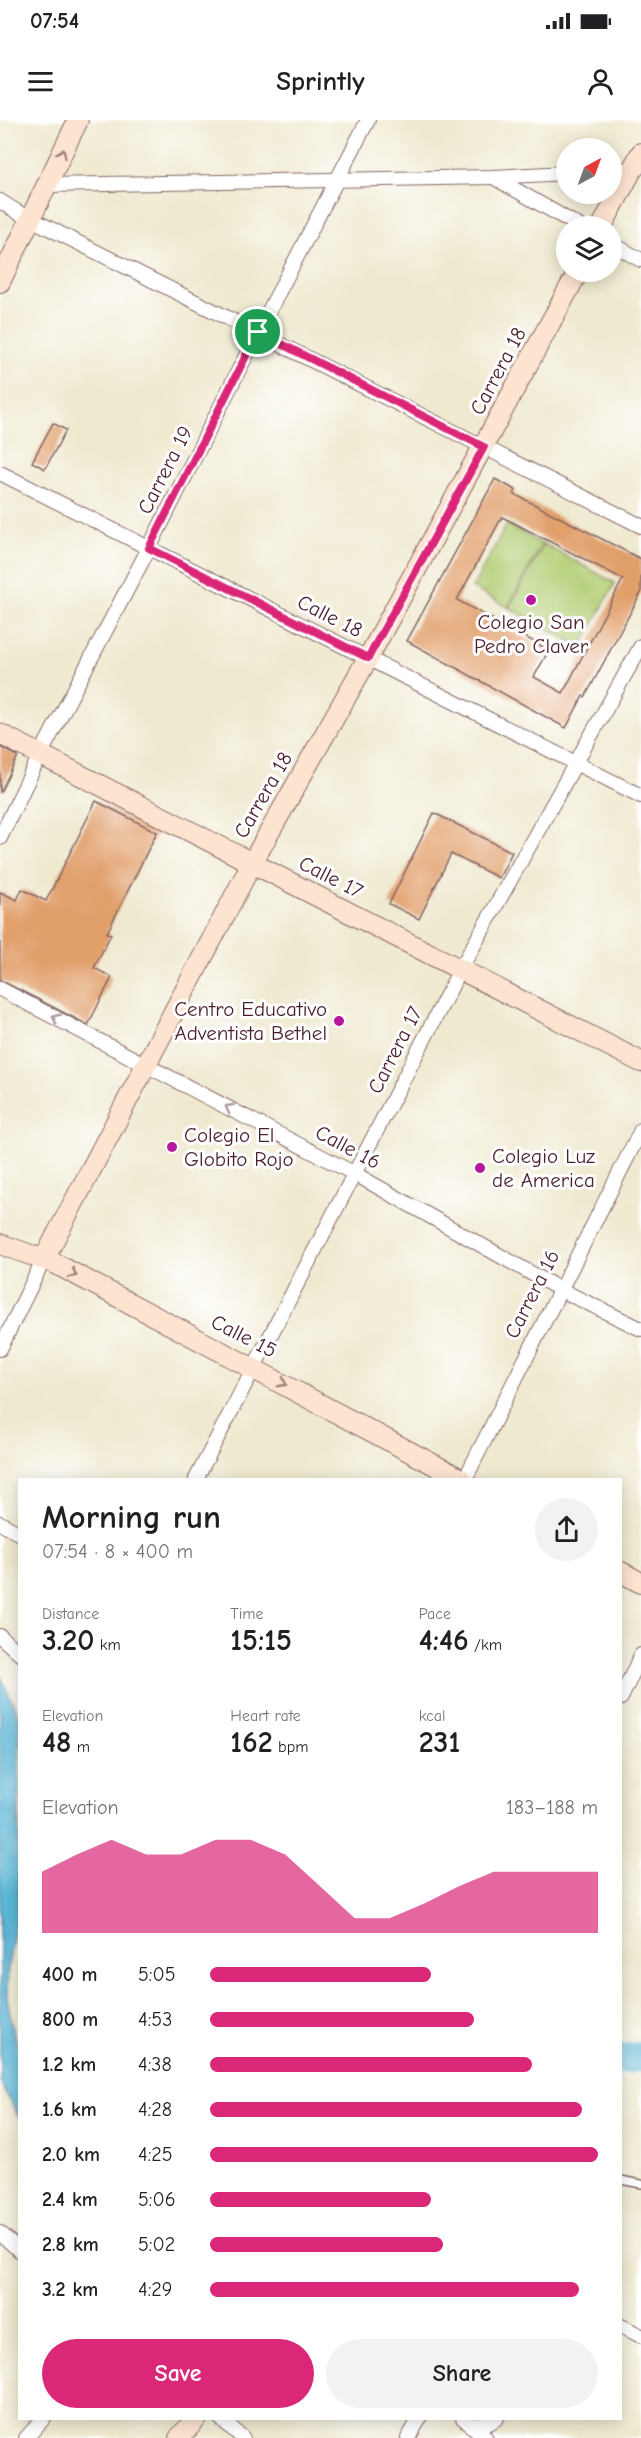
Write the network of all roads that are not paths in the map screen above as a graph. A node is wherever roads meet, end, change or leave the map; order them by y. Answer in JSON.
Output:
{"nodes":[{"id":1,"x":78,"y":120,"type":"edge"},
{"id":2,"x":368,"y":120,"type":"edge"},
{"id":3,"x":638,"y":164,"type":"edge"},
{"id":4,"x":622,"y":168,"type":"edge"},
{"id":5,"x":556,"y":174,"type":"edge"},
{"id":6,"x":493,"y":177,"type":"junction"},
{"id":7,"x":339,"y":178,"type":"junction"},
{"id":8,"x":48,"y":185,"type":"junction"},
{"id":9,"x":0,"y":201,"type":"edge"},
{"id":10,"x":561,"y":216,"type":"edge"},
{"id":11,"x":608,"y":216,"type":"edge"},
{"id":12,"x":31,"y":218,"type":"junction"},
{"id":13,"x":622,"y":250,"type":"edge"},
{"id":14,"x":641,"y":260,"type":"edge"},
{"id":15,"x":0,"y":282,"type":"edge"},
{"id":16,"x":573,"y":282,"type":"edge"},
{"id":17,"x":258,"y":332,"type":"junction"},
{"id":18,"x":484,"y":447,"type":"junction"},
{"id":19,"x":0,"y":473,"type":"edge"},
{"id":20,"x":641,"y":526,"type":"edge"},
{"id":21,"x":149,"y":548,"type":"junction"},
{"id":22,"x":641,"y":646,"type":"edge"},
{"id":23,"x":368,"y":658,"type":"junction"},
{"id":24,"x":0,"y":734,"type":"edge"},
{"id":25,"x":40,"y":755,"type":"junction"},
{"id":26,"x":577,"y":763,"type":"junction"},
{"id":27,"x":641,"y":796,"type":"edge"},
{"id":28,"x":0,"y":838,"type":"edge"},
{"id":29,"x":252,"y":863,"type":"junction"},
{"id":30,"x":460,"y":970,"type":"junction"},
{"id":31,"x":0,"y":989,"type":"edge"},
{"id":32,"x":641,"y":1062,"type":"edge"},
{"id":33,"x":145,"y":1064,"type":"junction"},
{"id":34,"x":641,"y":1130,"type":"edge"},
{"id":35,"x":355,"y":1174,"type":"junction"},
{"id":36,"x":0,"y":1244,"type":"edge"},
{"id":37,"x":44,"y":1259,"type":"junction"},
{"id":38,"x":561,"y":1290,"type":"junction"},
{"id":39,"x":641,"y":1329,"type":"edge"},
{"id":40,"x":0,"y":1349,"type":"edge"},
{"id":41,"x":253,"y":1368,"type":"junction"},
{"id":42,"x":197,"y":1478,"type":"edge"},
{"id":43,"x":461,"y":1478,"type":"edge"},
{"id":44,"x":464,"y":1478,"type":"edge"},
{"id":45,"x":0,"y":1523,"type":"edge"},
{"id":46,"x":18,"y":1533,"type":"edge"},
{"id":47,"x":622,"y":1573,"type":"edge"},
{"id":48,"x":641,"y":1583,"type":"edge"},
{"id":49,"x":0,"y":1636,"type":"edge"},
{"id":50,"x":18,"y":1652,"type":"edge"},
{"id":51,"x":641,"y":1655,"type":"edge"},
{"id":52,"x":622,"y":1696,"type":"edge"},
{"id":53,"x":622,"y":2180,"type":"edge"},
{"id":54,"x":641,"y":2184,"type":"edge"},
{"id":55,"x":0,"y":2233,"type":"edge"},
{"id":56,"x":18,"y":2249,"type":"edge"},
{"id":57,"x":622,"y":2326,"type":"edge"},
{"id":58,"x":641,"y":2336,"type":"edge"},
{"id":59,"x":42,"y":2420,"type":"edge"},
{"id":60,"x":195,"y":2420,"type":"edge"},
{"id":61,"x":222,"y":2420,"type":"edge"},
{"id":62,"x":419,"y":2420,"type":"edge"},
{"id":63,"x":493,"y":2420,"type":"edge"},
{"id":64,"x":467,"y":2422,"type":"edge"},
{"id":65,"x":26,"y":2438,"type":"edge"},
{"id":66,"x":179,"y":2438,"type":"edge"},
{"id":67,"x":243,"y":2438,"type":"edge"},
{"id":68,"x":408,"y":2438,"type":"edge"},
{"id":69,"x":486,"y":2438,"type":"edge"}],
"edges":[{"from":8,"to":1,"type":"street","one_way":true},
{"from":2,"to":7,"type":"street","name":"Carrera 19"},
{"from":3,"to":4,"type":"street"},
{"from":3,"to":11,"type":"street"},
{"from":5,"to":6,"type":"street"},
{"from":6,"to":7,"type":"street"},
{"from":6,"to":10,"type":"street"},
{"from":7,"to":8,"type":"street"},
{"from":7,"to":17,"type":"street","name":"Carrera 19"},
{"from":8,"to":12,"type":"street"},
{"from":9,"to":12,"type":"street"},
{"from":12,"to":15,"type":"street"},
{"from":12,"to":17,"type":"street"},
{"from":13,"to":14,"type":"street"},
{"from":16,"to":18,"type":"street","name":"Carrera 18"},
{"from":17,"to":18,"type":"street"},
{"from":17,"to":21,"type":"street","name":"Carrera 19"},
{"from":18,"to":20,"type":"street"},
{"from":18,"to":23,"type":"street","name":"Carrera 18"},
{"from":19,"to":21,"type":"street","name":"Calle 18"},
{"from":21,"to":23,"type":"street","name":"Calle 18"},
{"from":21,"to":25,"type":"street","name":"Carrera 19"},
{"from":22,"to":26,"type":"street","name":"Carrera 17"},
{"from":23,"to":26,"type":"street","name":"Calle 18"},
{"from":23,"to":29,"type":"street","name":"Carrera 18"},
{"from":24,"to":25,"type":"street","name":"Calle 17"},
{"from":25,"to":28,"type":"street","name":"Carrera 19"},
{"from":25,"to":29,"type":"street","name":"Calle 17"},
{"from":26,"to":27,"type":"street","name":"Calle 18"},
{"from":26,"to":30,"type":"street","name":"Carrera 17"},
{"from":29,"to":30,"type":"street","name":"Calle 17"},
{"from":29,"to":33,"type":"street","name":"Carrera 18"},
{"from":30,"to":32,"type":"street","name":"Calle 17"},
{"from":30,"to":35,"type":"street","name":"Carrera 17"},
{"from":33,"to":31,"type":"street","name":"Calle 16","one_way":true},
{"from":35,"to":33,"type":"street","name":"Calle 16","one_way":true},
{"from":33,"to":37,"type":"street","name":"Carrera 18"},
{"from":34,"to":38,"type":"street","name":"Carrera 16"},
{"from":35,"to":38,"type":"street","name":"Calle 16"},
{"from":35,"to":41,"type":"street","name":"Carrera 17"},
{"from":36,"to":37,"type":"street","name":"Calle 15"},
{"from":37,"to":40,"type":"street","name":"Carrera 18"},
{"from":37,"to":41,"type":"street","name":"Calle 15","one_way":true},
{"from":38,"to":39,"type":"street","name":"Calle 16"},
{"from":38,"to":44,"type":"street","name":"Carrera 16"},
{"from":41,"to":42,"type":"street","name":"Carrera 17"},
{"from":41,"to":43,"type":"street","name":"Calle 15","one_way":true},
{"from":45,"to":46,"type":"street"},
{"from":47,"to":48,"type":"street"},
{"from":49,"to":50,"type":"street"},
{"from":51,"to":52,"type":"street"},
{"from":53,"to":54,"type":"lane"},
{"from":55,"to":56,"type":"street"},
{"from":57,"to":58,"type":"street"},
{"from":59,"to":65,"type":"street"},
{"from":60,"to":66,"type":"street"},
{"from":61,"to":67,"type":"street"},
{"from":62,"to":68,"type":"street"},
{"from":63,"to":64,"type":"street"},
{"from":64,"to":69,"type":"street"}]}
